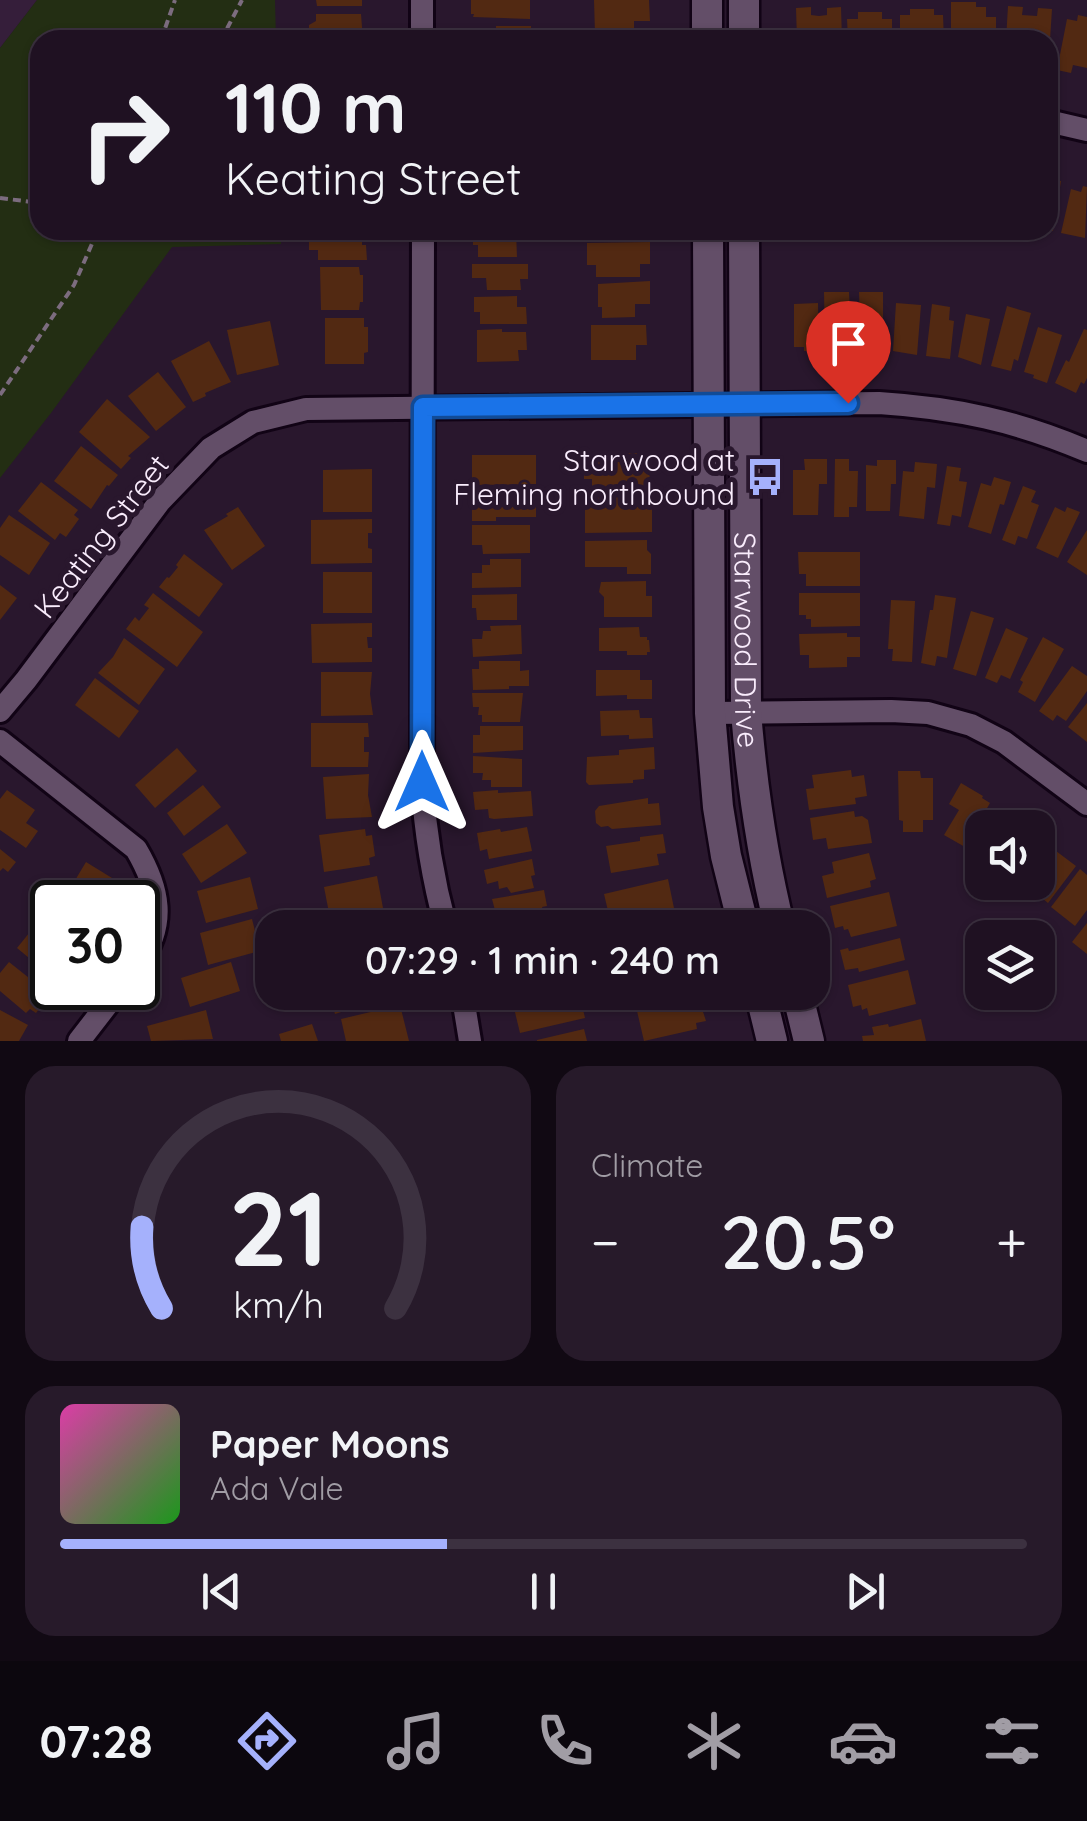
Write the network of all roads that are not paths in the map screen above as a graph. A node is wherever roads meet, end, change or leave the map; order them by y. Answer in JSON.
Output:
{"nodes":[{"id":1,"x":422,"y":0,"type":"edge"},
{"id":2,"x":708,"y":0,"type":"edge"},
{"id":3,"x":744,"y":0,"type":"edge"},
{"id":4,"x":422,"y":30,"type":"edge"},
{"id":5,"x":708,"y":30,"type":"edge"},
{"id":6,"x":744,"y":30,"type":"edge"},
{"id":7,"x":1058,"y":123,"type":"edge"},
{"id":8,"x":1087,"y":130,"type":"edge"},
{"id":9,"x":423,"y":240,"type":"edge"},
{"id":10,"x":708,"y":240,"type":"edge"},
{"id":11,"x":744,"y":240,"type":"edge"},
{"id":12,"x":709,"y":404,"type":"junction"},
{"id":13,"x":745,"y":404,"type":"junction"},
{"id":14,"x":423,"y":407,"type":"junction"},
{"id":15,"x":1087,"y":452,"type":"edge"},
{"id":16,"x":0,"y":711,"type":"edge"},
{"id":17,"x":746,"y":712,"type":"junction"},
{"id":18,"x":710,"y":713,"type":"junction"},
{"id":19,"x":0,"y":741,"type":"edge"},
{"id":20,"x":1087,"y":804,"type":"edge"},
{"id":21,"x":152,"y":880,"type":"edge"},
{"id":22,"x":441,"y":910,"type":"edge"},
{"id":23,"x":740,"y":910,"type":"edge"},
{"id":24,"x":776,"y":910,"type":"edge"},
{"id":25,"x":103,"y":1010,"type":"edge"},
{"id":26,"x":465,"y":1010,"type":"edge"},
{"id":27,"x":764,"y":1010,"type":"edge"},
{"id":28,"x":801,"y":1010,"type":"edge"},
{"id":29,"x":80,"y":1041,"type":"edge"},
{"id":30,"x":470,"y":1041,"type":"edge"},
{"id":31,"x":772,"y":1041,"type":"edge"},
{"id":32,"x":809,"y":1041,"type":"edge"}],
"edges":[{"from":1,"to":4,"type":"street"},
{"from":2,"to":5,"type":"street"},
{"from":3,"to":6,"type":"street"},
{"from":7,"to":8,"type":"street"},
{"from":9,"to":14,"type":"street"},
{"from":10,"to":12,"type":"street","name":"Starwood Drive"},
{"from":11,"to":13,"type":"street","name":"Starwood Drive"},
{"from":12,"to":13,"type":"street","name":"Keating Street"},
{"from":12,"to":14,"type":"street","name":"Keating Street"},
{"from":12,"to":18,"type":"street","name":"Starwood Drive"},
{"from":13,"to":15,"type":"street","name":"Keating Street"},
{"from":13,"to":17,"type":"street","name":"Starwood Drive"},
{"from":14,"to":16,"type":"street","name":"Keating Street"},
{"from":14,"to":22,"type":"street"},
{"from":17,"to":18,"type":"street"},
{"from":17,"to":20,"type":"street"},
{"from":17,"to":24,"type":"street","name":"Starwood Drive"},
{"from":18,"to":23,"type":"street","name":"Starwood Drive"},
{"from":19,"to":21,"type":"street"},
{"from":25,"to":29,"type":"street"},
{"from":26,"to":30,"type":"street"},
{"from":27,"to":31,"type":"street"},
{"from":28,"to":32,"type":"street"}]}
